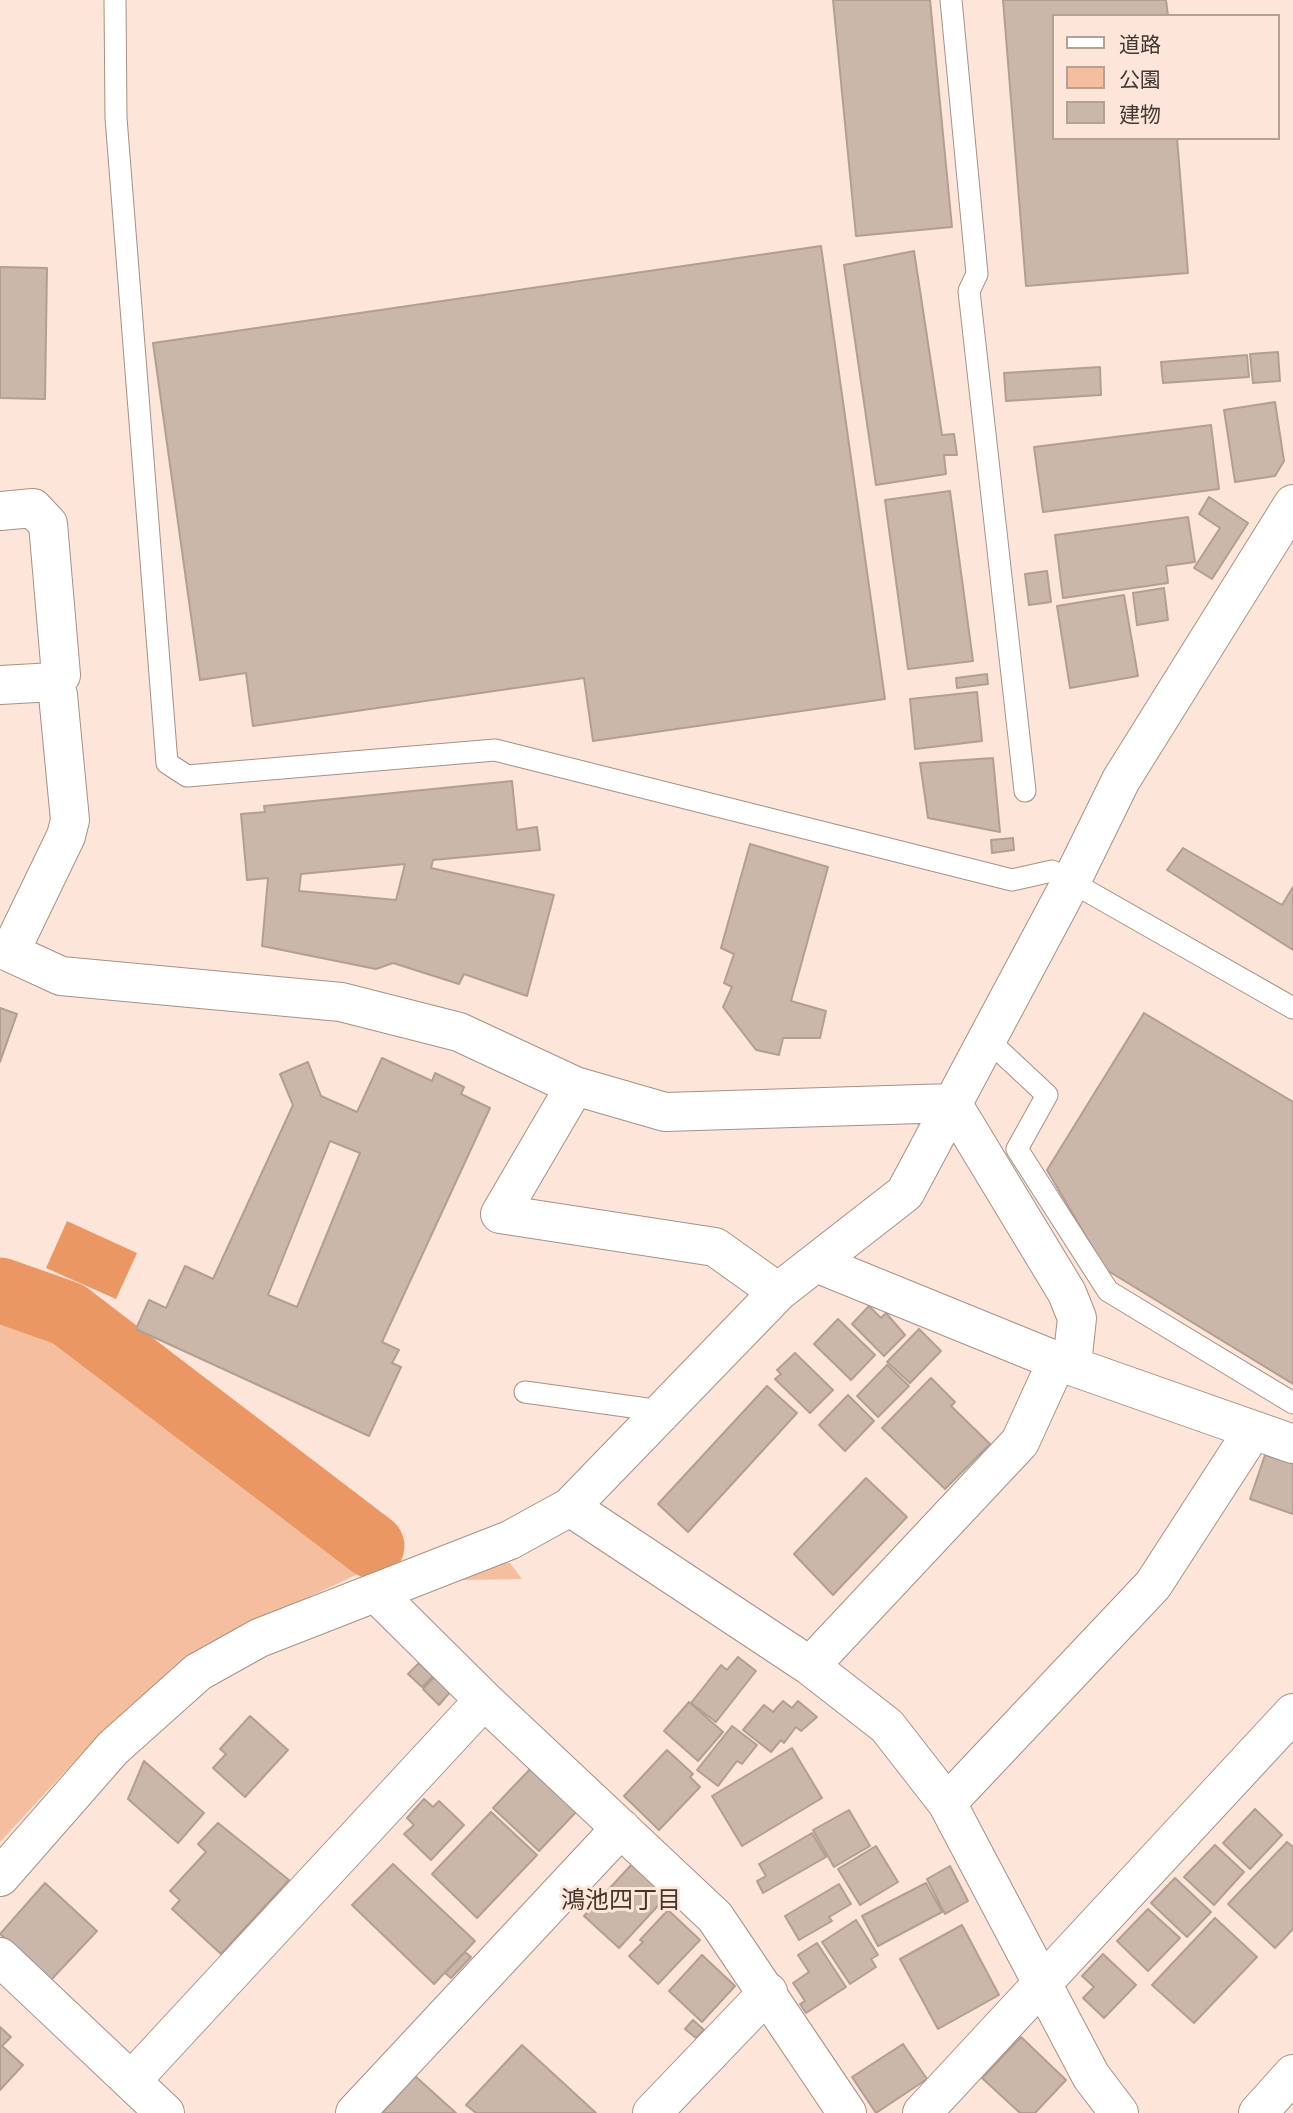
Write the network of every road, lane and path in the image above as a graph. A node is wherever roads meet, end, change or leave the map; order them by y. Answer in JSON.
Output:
{"nodes":[{"id":1,"x":114,"y":0,"type":"edge"},
{"id":2,"x":951,"y":0,"type":"edge"},
{"id":3,"x":1293,"y":504,"type":"edge"},
{"id":4,"x":0,"y":510,"type":"edge"},
{"id":5,"x":54,"y":682,"type":"junction"},
{"id":6,"x":0,"y":685,"type":"edge"},
{"id":7,"x":1025,"y":792,"type":"dead end"},
{"id":8,"x":1072,"y":880,"type":"junction"},
{"id":9,"x":5,"y":950,"type":"edge"},
{"id":10,"x":1293,"y":1008,"type":"edge"},
{"id":11,"x":986,"y":1038,"type":"junction"},
{"id":12,"x":575,"y":1086,"type":"junction"},
{"id":13,"x":952,"y":1103,"type":"junction"},
{"id":14,"x":816,"y":1263,"type":"junction"},
{"id":15,"x":778,"y":1292,"type":"junction"},
{"id":16,"x":1065,"y":1362,"type":"junction"},
{"id":17,"x":525,"y":1392,"type":"dead end"},
{"id":18,"x":1293,"y":1402,"type":"edge"},
{"id":19,"x":659,"y":1415,"type":"junction"},
{"id":20,"x":1252,"y":1432,"type":"junction"},
{"id":21,"x":1293,"y":1444,"type":"edge"},
{"id":22,"x":570,"y":1507,"type":"junction"},
{"id":23,"x":376,"y":1593,"type":"junction"},
{"id":24,"x":810,"y":1666,"type":"junction"},
{"id":25,"x":484,"y":1700,"type":"junction"},
{"id":26,"x":1293,"y":1713,"type":"edge"},
{"id":27,"x":947,"y":1802,"type":"junction"},
{"id":28,"x":621,"y":1828,"type":"junction"},
{"id":29,"x":0,"y":1877,"type":"edge"},
{"id":30,"x":0,"y":1957,"type":"edge"},
{"id":31,"x":1041,"y":1985,"type":"junction"},
{"id":32,"x":768,"y":1992,"type":"junction"},
{"id":33,"x":1293,"y":2074,"type":"edge"},
{"id":34,"x":131,"y":2081,"type":"junction"},
{"id":35,"x":165,"y":2113,"type":"edge"},
{"id":36,"x":355,"y":2113,"type":"edge"},
{"id":37,"x":652,"y":2113,"type":"edge"},
{"id":38,"x":847,"y":2113,"type":"edge"},
{"id":39,"x":922,"y":2113,"type":"edge"},
{"id":40,"x":1119,"y":2113,"type":"edge"},
{"id":41,"x":1258,"y":2113,"type":"edge"}],
"edges":[{"from":1,"to":8,"type":"lane"},
{"from":2,"to":7,"type":"lane"},
{"from":3,"to":8,"type":"street"},
{"from":4,"to":5,"type":"street"},
{"from":5,"to":6,"type":"street"},
{"from":5,"to":9,"type":"street"},
{"from":8,"to":10,"type":"lane"},
{"from":8,"to":11,"type":"street"},
{"from":9,"to":12,"type":"street"},
{"from":11,"to":13,"type":"street"},
{"from":11,"to":18,"type":"lane"},
{"from":12,"to":13,"type":"street"},
{"from":12,"to":15,"type":"street"},
{"from":13,"to":14,"type":"street"},
{"from":13,"to":16,"type":"street"},
{"from":14,"to":15,"type":"street"},
{"from":14,"to":16,"type":"street"},
{"from":15,"to":19,"type":"street"},
{"from":16,"to":20,"type":"street"},
{"from":16,"to":24,"type":"street"},
{"from":17,"to":19,"type":"lane"},
{"from":19,"to":22,"type":"street"},
{"from":20,"to":21,"type":"street"},
{"from":20,"to":27,"type":"street"},
{"from":22,"to":23,"type":"street"},
{"from":22,"to":24,"type":"street"},
{"from":23,"to":25,"type":"street"},
{"from":23,"to":29,"type":"street"},
{"from":24,"to":27,"type":"street"},
{"from":25,"to":28,"type":"street"},
{"from":25,"to":34,"type":"street"},
{"from":26,"to":31,"type":"street"},
{"from":27,"to":31,"type":"street"},
{"from":28,"to":32,"type":"street"},
{"from":28,"to":36,"type":"street"},
{"from":30,"to":34,"type":"street"},
{"from":31,"to":39,"type":"street"},
{"from":31,"to":40,"type":"street"},
{"from":32,"to":37,"type":"street"},
{"from":32,"to":38,"type":"street"},
{"from":33,"to":41,"type":"street"},
{"from":34,"to":35,"type":"street"}]}
